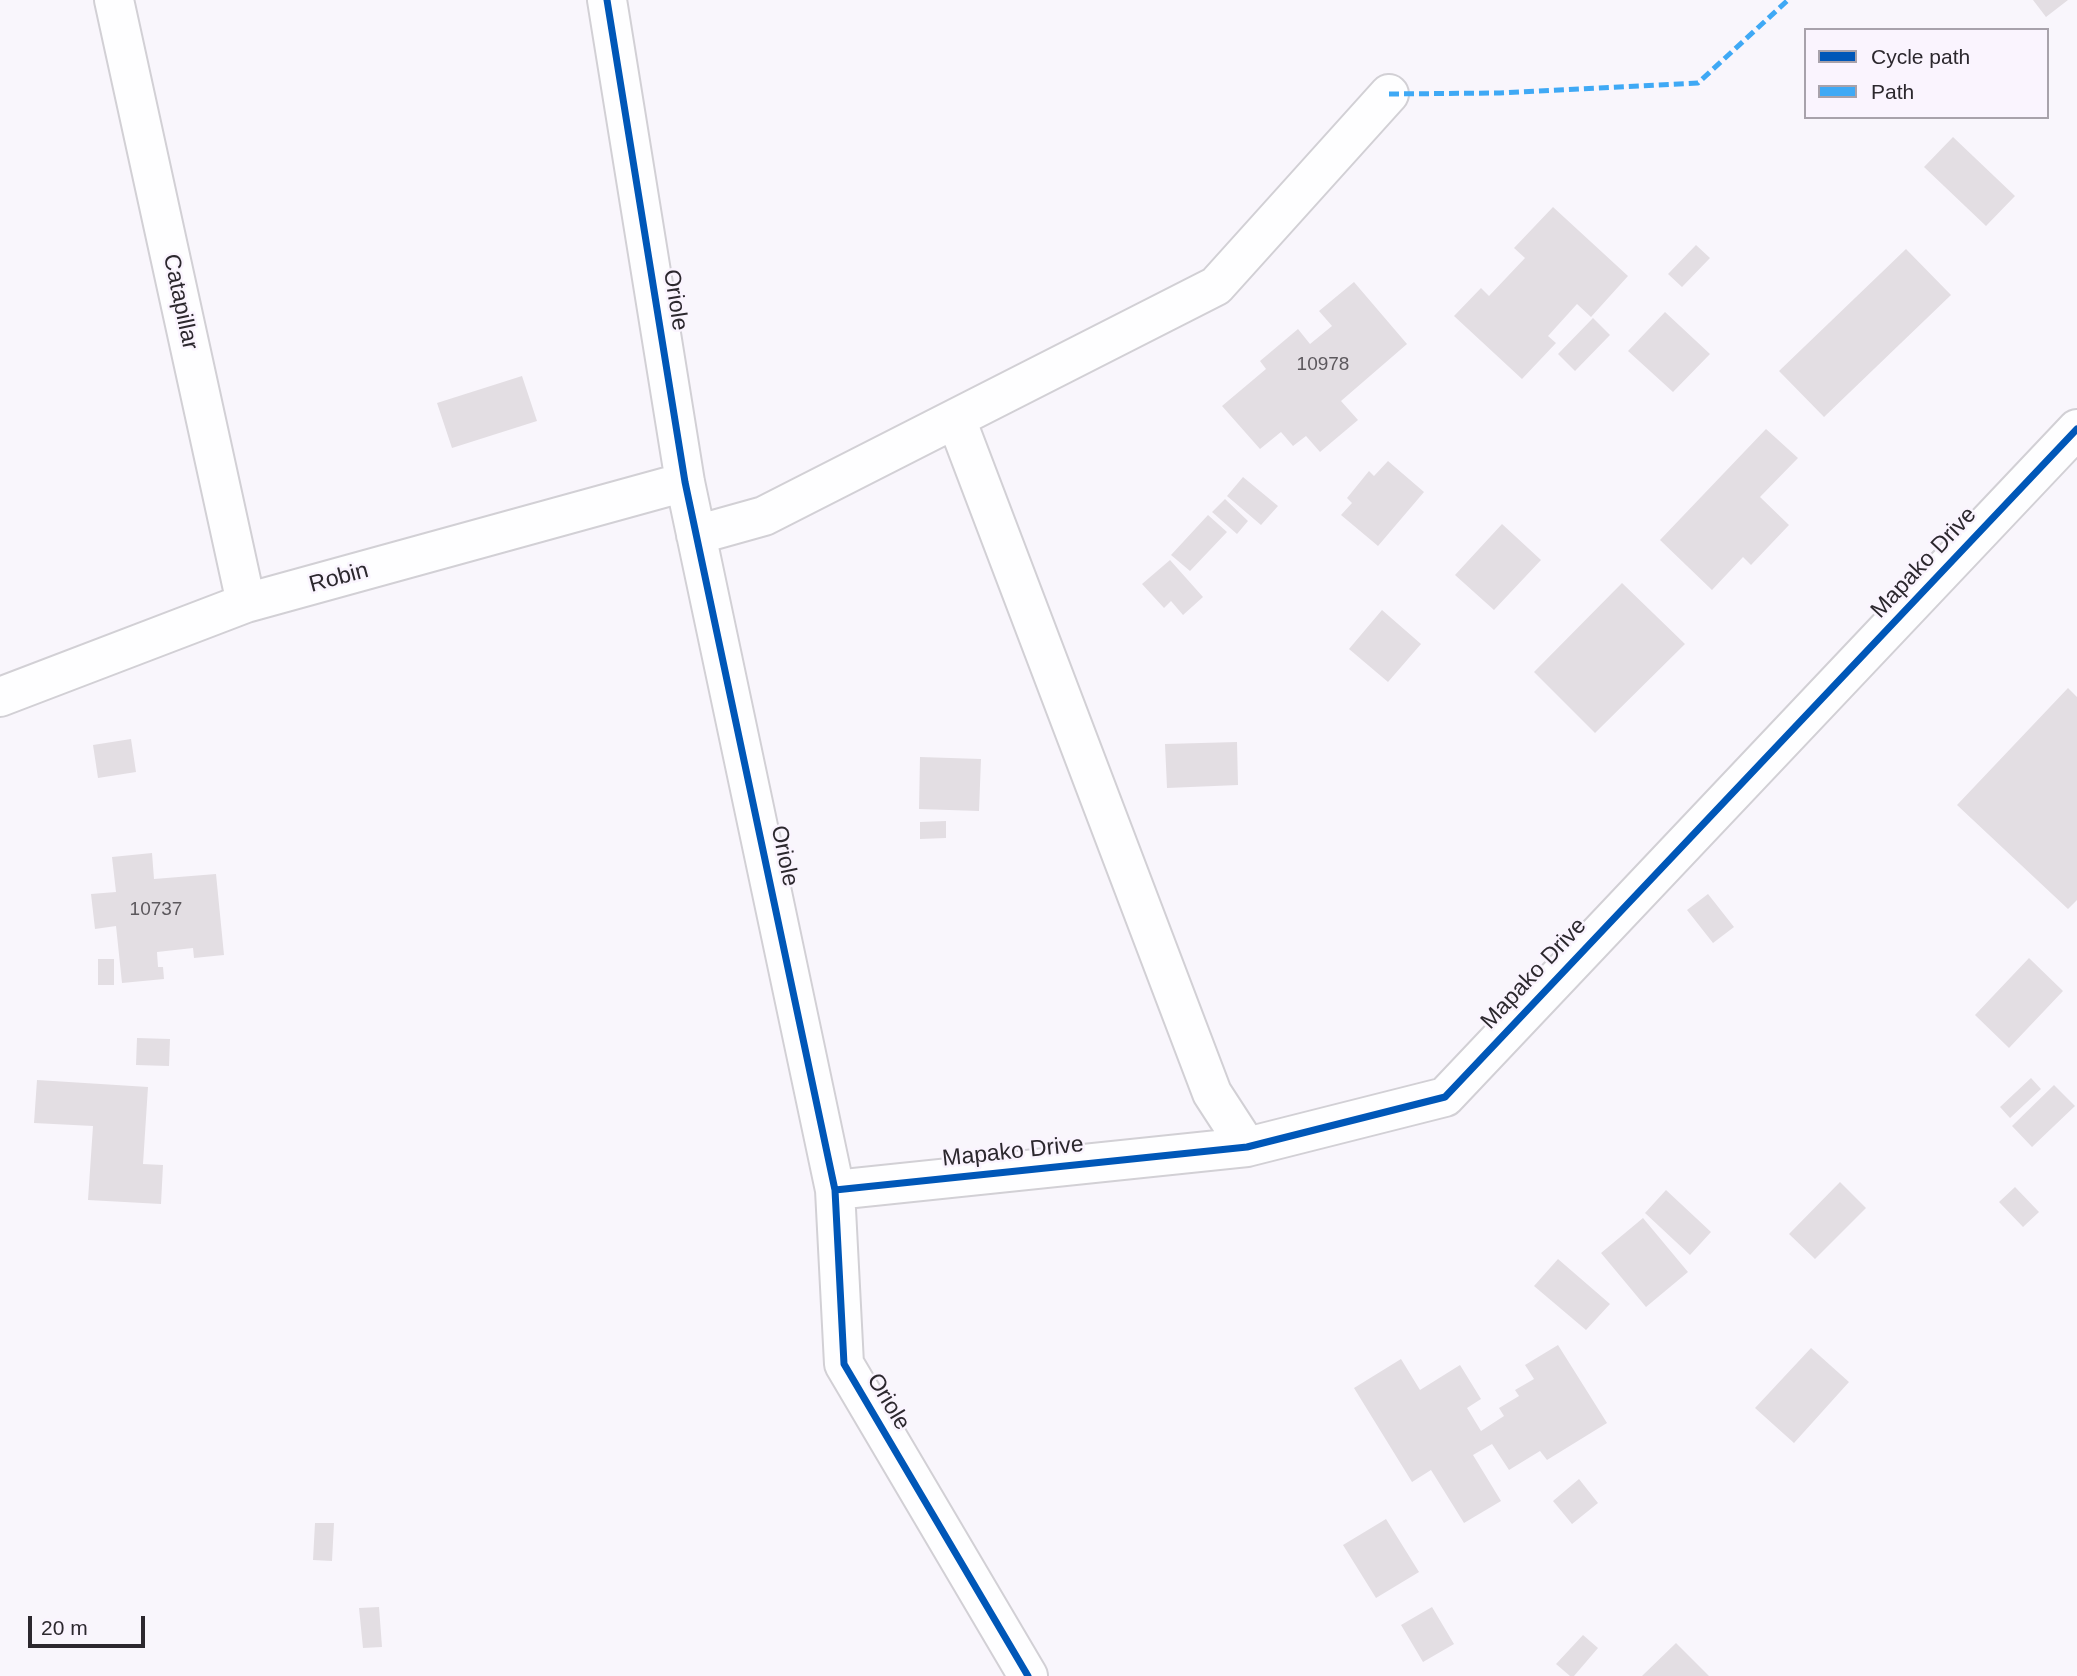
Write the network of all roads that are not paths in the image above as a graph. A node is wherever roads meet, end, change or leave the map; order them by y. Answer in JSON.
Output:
{"nodes":[{"id":1,"x":114,"y":0,"type":"edge"},
{"id":2,"x":607,"y":0,"type":"edge"},
{"id":3,"x":1389,"y":94,"type":"dead end"},
{"id":4,"x":956,"y":419,"type":"junction"},
{"id":5,"x":2077,"y":429,"type":"edge"},
{"id":6,"x":685,"y":482,"type":"junction"},
{"id":7,"x":696,"y":535,"type":"junction"},
{"id":8,"x":246,"y":603,"type":"junction"},
{"id":9,"x":0,"y":697,"type":"edge"},
{"id":10,"x":1247,"y":1147,"type":"junction"},
{"id":11,"x":835,"y":1190,"type":"junction"},
{"id":12,"x":1028,"y":1676,"type":"edge"}],
"edges":[{"from":1,"to":8,"type":"street","name":"Catapillar"},
{"from":2,"to":6,"type":"street","name":"Oriole"},
{"from":3,"to":4,"type":"street"},
{"from":4,"to":7,"type":"street"},
{"from":4,"to":10,"type":"street"},
{"from":5,"to":10,"type":"street","name":"Mapako Drive"},
{"from":6,"to":7,"type":"street","name":"Oriole"},
{"from":6,"to":8,"type":"street","name":"Robin"},
{"from":7,"to":11,"type":"street","name":"Oriole"},
{"from":8,"to":9,"type":"street","name":"Robin"},
{"from":10,"to":11,"type":"street","name":"Mapako Drive"},
{"from":11,"to":12,"type":"street","name":"Oriole"}]}
